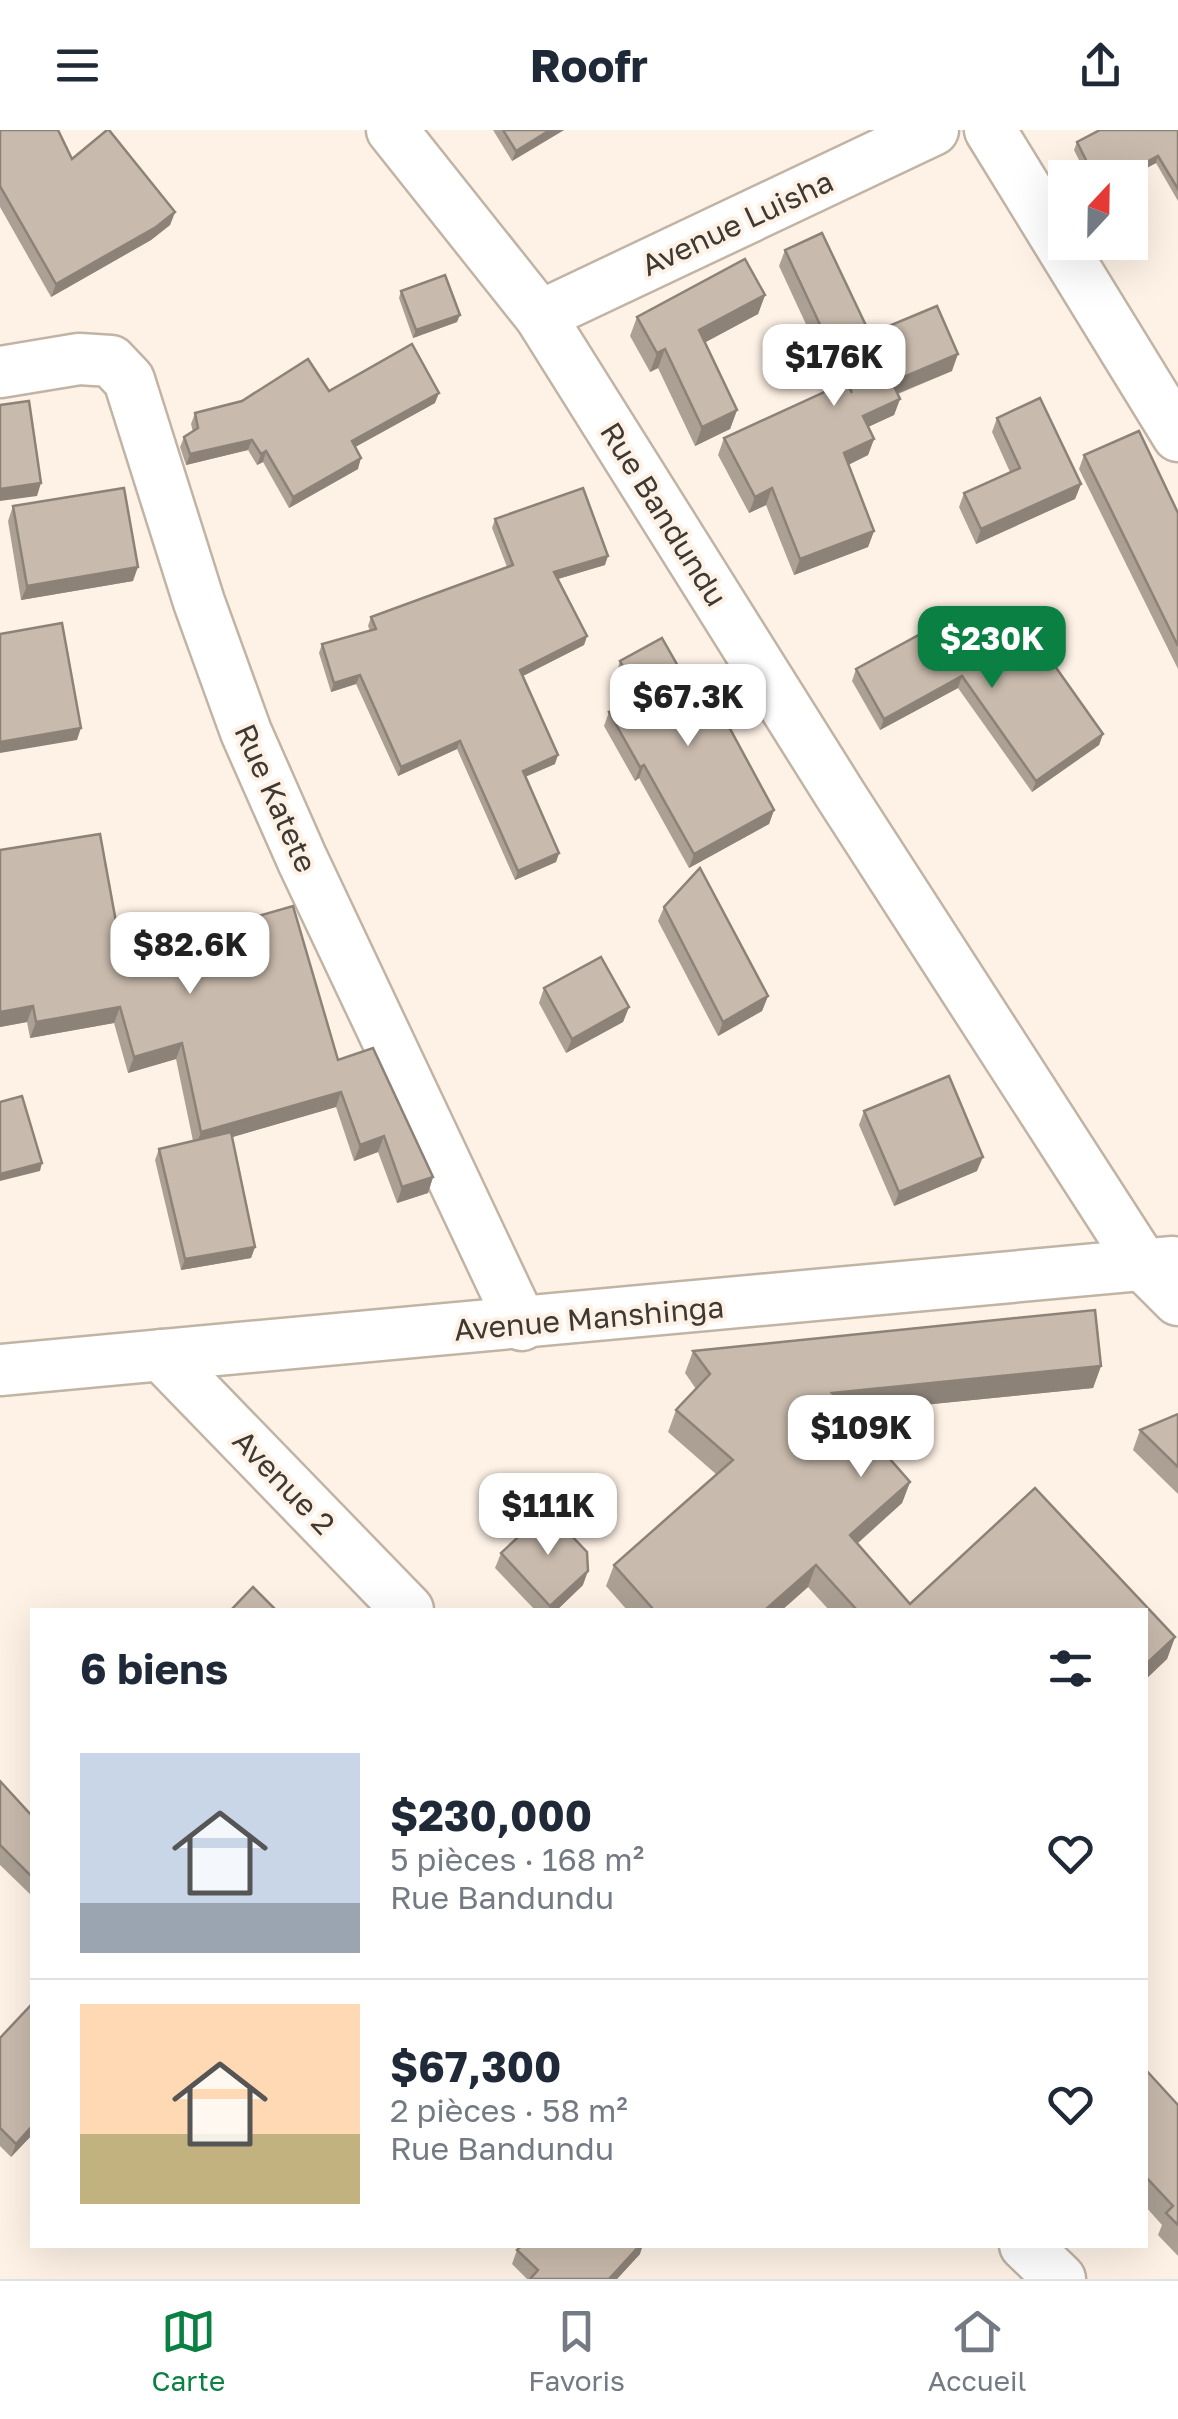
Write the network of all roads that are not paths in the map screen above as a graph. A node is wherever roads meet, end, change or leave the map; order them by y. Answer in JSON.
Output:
{"nodes":[{"id":1,"x":392,"y":130,"type":"edge"},
{"id":2,"x":933,"y":130,"type":"edge"},
{"id":3,"x":990,"y":130,"type":"edge"},
{"id":4,"x":540,"y":316,"type":"junction"},
{"id":5,"x":0,"y":372,"type":"edge"},
{"id":6,"x":1178,"y":436,"type":"edge"},
{"id":7,"x":1167,"y":1276,"type":"edge"},
{"id":8,"x":522,"y":1324,"type":"junction"},
{"id":9,"x":160,"y":1355,"type":"junction"},
{"id":10,"x":0,"y":1370,"type":"edge"},
{"id":11,"x":406,"y":1608,"type":"edge"},
{"id":12,"x":1028,"y":2248,"type":"edge"},
{"id":13,"x":1060,"y":2279,"type":"edge"}],
"edges":[{"from":1,"to":4,"type":"street","name":"Rue Bandundu"},
{"from":2,"to":4,"type":"street","name":"Avenue Luisha"},
{"from":3,"to":6,"type":"street"},
{"from":4,"to":7,"type":"street","name":"Rue Bandundu"},
{"from":5,"to":8,"type":"street","name":"Rue Katete"},
{"from":7,"to":8,"type":"street","name":"Avenue Manshinga"},
{"from":8,"to":9,"type":"street","name":"Avenue Manshinga"},
{"from":9,"to":10,"type":"street","name":"Avenue Manshinga"},
{"from":9,"to":11,"type":"street","name":"Avenue 2"},
{"from":12,"to":13,"type":"street"}]}
